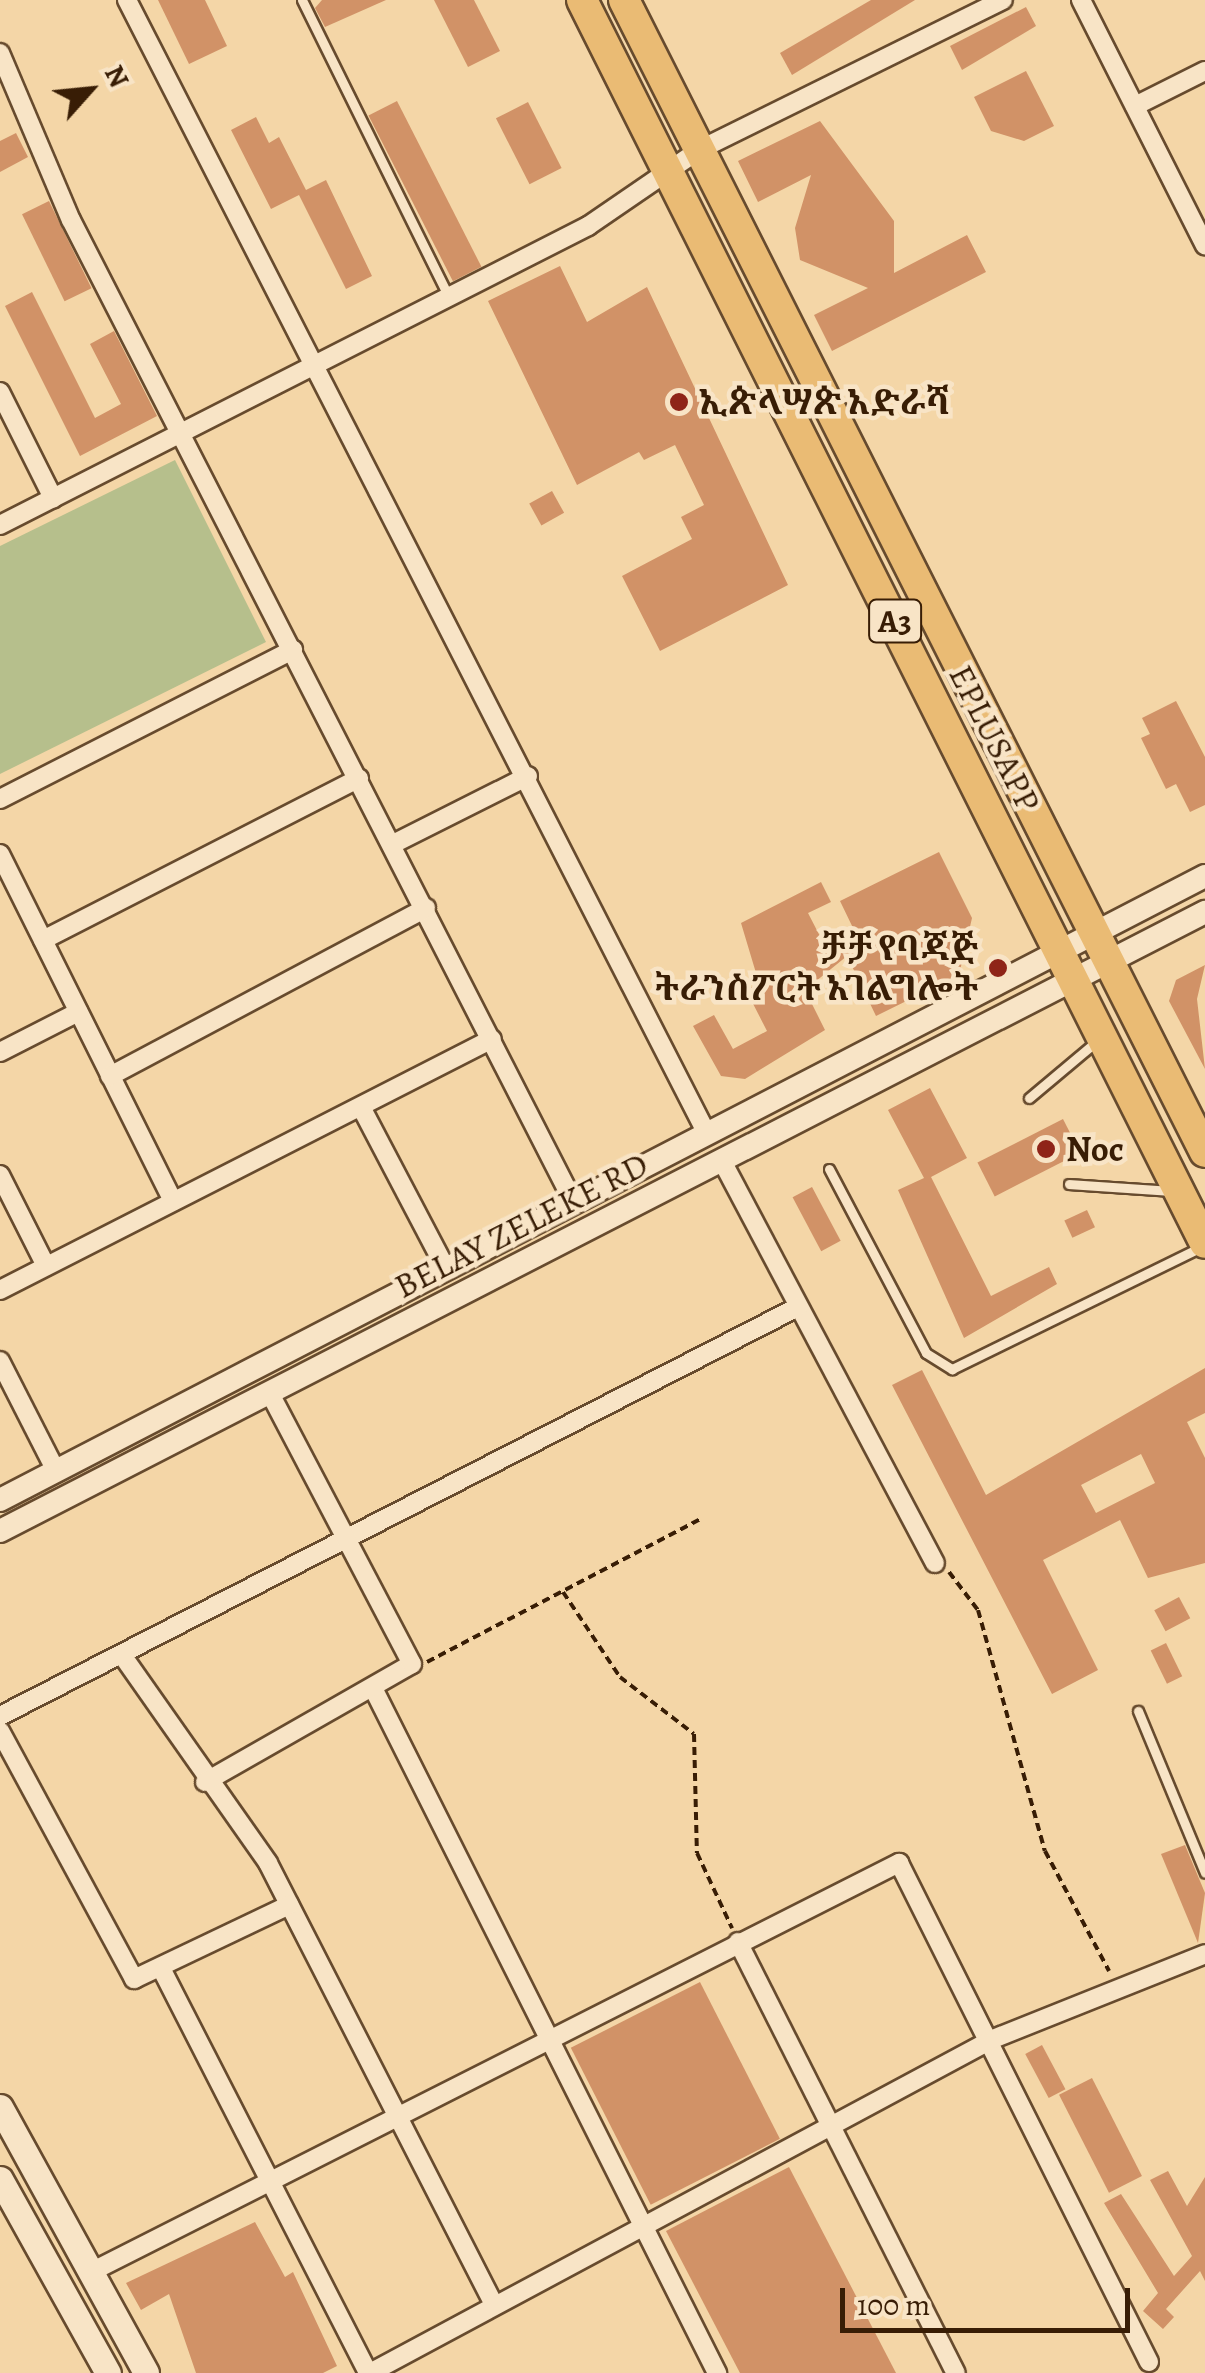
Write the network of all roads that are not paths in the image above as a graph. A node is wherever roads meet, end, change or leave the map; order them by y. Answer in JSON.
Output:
{"nodes":[{"id":1,"x":127,"y":0,"type":"edge"},
{"id":2,"x":302,"y":0,"type":"edge"},
{"id":3,"x":582,"y":0,"type":"edge"},
{"id":4,"x":624,"y":0,"type":"edge"},
{"id":5,"x":1003,"y":0,"type":"edge"},
{"id":6,"x":1081,"y":0,"type":"edge"},
{"id":7,"x":0,"y":54,"type":"edge"},
{"id":8,"x":1205,"y":71,"type":"edge"},
{"id":9,"x":1135,"y":106,"type":"junction"},
{"id":10,"x":699,"y":150,"type":"junction"},
{"id":11,"x":672,"y":177,"type":"junction"},
{"id":12,"x":1205,"y":246,"type":"edge"},
{"id":13,"x":448,"y":296,"type":"junction"},
{"id":14,"x":312,"y":365,"type":"junction"},
{"id":15,"x":0,"y":392,"type":"edge"},
{"id":16,"x":180,"y":432,"type":"junction"},
{"id":17,"x":53,"y":498,"type":"junction"},
{"id":18,"x":0,"y":524,"type":"edge"},
{"id":19,"x":293,"y":650,"type":"junction"},
{"id":20,"x":528,"y":776,"type":"junction"},
{"id":21,"x":359,"y":778,"type":"junction"},
{"id":22,"x":0,"y":800,"type":"edge"},
{"id":23,"x":393,"y":844,"type":"junction"},
{"id":24,"x":0,"y":854,"type":"edge"},
{"id":25,"x":1205,"y":876,"type":"edge"},
{"id":26,"x":426,"y":908,"type":"junction"},
{"id":27,"x":1205,"y":912,"type":"edge"},
{"id":28,"x":1094,"y":934,"type":"junction"},
{"id":29,"x":43,"y":940,"type":"junction"},
{"id":30,"x":1060,"y":952,"type":"junction"},
{"id":31,"x":1109,"y":962,"type":"junction"},
{"id":32,"x":1075,"y":980,"type":"junction"},
{"id":33,"x":78,"y":1012,"type":"junction"},
{"id":34,"x":1103,"y":1036,"type":"junction"},
{"id":35,"x":492,"y":1040,"type":"junction"},
{"id":36,"x":0,"y":1052,"type":"edge"},
{"id":37,"x":110,"y":1076,"type":"junction"},
{"id":38,"x":1028,"y":1098,"type":"dead end"},
{"id":39,"x":361,"y":1106,"type":"junction"},
{"id":40,"x":707,"y":1134,"type":"junction"},
{"id":41,"x":1205,"y":1152,"type":"edge"},
{"id":42,"x":722,"y":1161,"type":"junction"},
{"id":43,"x":829,"y":1170,"type":"dead end"},
{"id":44,"x":0,"y":1175,"type":"edge"},
{"id":45,"x":1070,"y":1184,"type":"dead end"},
{"id":46,"x":1178,"y":1192,"type":"junction"},
{"id":47,"x":173,"y":1201,"type":"junction"},
{"id":48,"x":574,"y":1202,"type":"junction"},
{"id":49,"x":1205,"y":1244,"type":"edge"},
{"id":50,"x":46,"y":1266,"type":"junction"},
{"id":51,"x":446,"y":1269,"type":"junction"},
{"id":52,"x":0,"y":1290,"type":"edge"},
{"id":53,"x":460,"y":1295,"type":"junction"},
{"id":54,"x":798,"y":1307,"type":"junction"},
{"id":55,"x":0,"y":1361,"type":"edge"},
{"id":56,"x":270,"y":1393,"type":"junction"},
{"id":57,"x":56,"y":1471,"type":"junction"},
{"id":58,"x":68,"y":1496,"type":"junction"},
{"id":59,"x":0,"y":1500,"type":"edge"},
{"id":60,"x":0,"y":1531,"type":"edge"},
{"id":61,"x":348,"y":1536,"type":"junction"},
{"id":62,"x":934,"y":1563,"type":"road end"},
{"id":63,"x":122,"y":1656,"type":"junction"},
{"id":64,"x":372,"y":1688,"type":"junction"},
{"id":65,"x":1138,"y":1711,"type":"dead end"},
{"id":66,"x":0,"y":1716,"type":"edge"},
{"id":67,"x":0,"y":1731,"type":"edge"},
{"id":68,"x":205,"y":1782,"type":"junction"},
{"id":69,"x":1205,"y":1873,"type":"edge"},
{"id":70,"x":289,"y":1906,"type":"junction"},
{"id":71,"x":738,"y":1942,"type":"junction"},
{"id":72,"x":1205,"y":1954,"type":"edge"},
{"id":73,"x":164,"y":1972,"type":"junction"},
{"id":74,"x":550,"y":2035,"type":"junction"},
{"id":75,"x":993,"y":2039,"type":"junction"},
{"id":76,"x":397,"y":2117,"type":"junction"},
{"id":77,"x":4,"y":2123,"type":"edge"},
{"id":78,"x":828,"y":2124,"type":"junction"},
{"id":79,"x":0,"y":2179,"type":"edge"},
{"id":80,"x":274,"y":2186,"type":"junction"},
{"id":81,"x":643,"y":2222,"type":"junction"},
{"id":82,"x":91,"y":2272,"type":"junction"},
{"id":83,"x":492,"y":2301,"type":"junction"},
{"id":84,"x":1149,"y":2362,"type":"dead end"},
{"id":85,"x":108,"y":2373,"type":"edge"},
{"id":86,"x":146,"y":2373,"type":"edge"},
{"id":87,"x":369,"y":2373,"type":"edge"},
{"id":88,"x":717,"y":2373,"type":"edge"},
{"id":89,"x":956,"y":2373,"type":"edge"}],
"edges":[{"from":1,"to":14,"type":"street"},
{"from":2,"to":13,"type":"lane"},
{"from":3,"to":11,"type":"highway","name":"EPLUSAPP","number":"A3"},
{"from":4,"to":10,"type":"highway","number":"A3"},
{"from":5,"to":10,"type":"street"},
{"from":6,"to":9,"type":"street"},
{"from":7,"to":16,"type":"street"},
{"from":8,"to":9,"type":"street"},
{"from":9,"to":12,"type":"street"},
{"from":10,"to":11,"type":"street"},
{"from":10,"to":28,"type":"highway","number":"A3"},
{"from":11,"to":13,"type":"street"},
{"from":11,"to":30,"type":"highway","name":"EPLUSAPP","number":"A3"},
{"from":13,"to":14,"type":"street"},
{"from":14,"to":16,"type":"street"},
{"from":14,"to":20,"type":"street"},
{"from":15,"to":17,"type":"street"},
{"from":16,"to":17,"type":"street"},
{"from":16,"to":19,"type":"street"},
{"from":17,"to":18,"type":"street"},
{"from":19,"to":21,"type":"street"},
{"from":19,"to":22,"type":"street"},
{"from":20,"to":23,"type":"street"},
{"from":20,"to":40,"type":"street"},
{"from":21,"to":23,"type":"street"},
{"from":21,"to":29,"type":"street"},
{"from":23,"to":26,"type":"street"},
{"from":24,"to":29,"type":"street"},
{"from":25,"to":28,"type":"street","name":"BELAY ZELEKE RD"},
{"from":26,"to":35,"type":"street"},
{"from":26,"to":37,"type":"street"},
{"from":27,"to":31,"type":"street","name":"BELAY ZELEKE RD"},
{"from":28,"to":30,"type":"street","name":"BELAY ZELEKE RD"},
{"from":28,"to":31,"type":"highway","number":"A3"},
{"from":29,"to":33,"type":"street"},
{"from":30,"to":32,"type":"highway","name":"EPLUSAPP","number":"A3"},
{"from":30,"to":40,"type":"street","name":"BELAY ZELEKE RD"},
{"from":31,"to":32,"type":"street","name":"BELAY ZELEKE RD"},
{"from":31,"to":41,"type":"highway","number":"A3"},
{"from":32,"to":34,"type":"highway","name":"EPLUSAPP","number":"A3"},
{"from":32,"to":42,"type":"street","name":"BELAY ZELEKE RD"},
{"from":33,"to":36,"type":"street"},
{"from":33,"to":37,"type":"street"},
{"from":34,"to":38,"type":"lane"},
{"from":34,"to":46,"type":"highway","name":"EPLUSAPP","number":"A3"},
{"from":35,"to":39,"type":"street"},
{"from":35,"to":48,"type":"street"},
{"from":37,"to":47,"type":"street"},
{"from":39,"to":47,"type":"street"},
{"from":39,"to":51,"type":"street"},
{"from":40,"to":42,"type":"street"},
{"from":40,"to":48,"type":"street","name":"BELAY ZELEKE RD"},
{"from":42,"to":53,"type":"street","name":"BELAY ZELEKE RD"},
{"from":42,"to":54,"type":"street"},
{"from":43,"to":49,"type":"lane"},
{"from":44,"to":50,"type":"street"},
{"from":45,"to":46,"type":"lane"},
{"from":46,"to":49,"type":"highway","name":"EPLUSAPP","number":"A3"},
{"from":47,"to":50,"type":"street"},
{"from":48,"to":51,"type":"street","name":"BELAY ZELEKE RD"},
{"from":50,"to":52,"type":"street"},
{"from":51,"to":53,"type":"street"},
{"from":51,"to":57,"type":"street","name":"BELAY ZELEKE RD"},
{"from":53,"to":56,"type":"street","name":"BELAY ZELEKE RD"},
{"from":54,"to":61,"type":"street"},
{"from":54,"to":62,"type":"street"},
{"from":55,"to":57,"type":"street"},
{"from":56,"to":58,"type":"street","name":"BELAY ZELEKE RD"},
{"from":56,"to":61,"type":"street"},
{"from":57,"to":58,"type":"street"},
{"from":57,"to":59,"type":"street","name":"BELAY ZELEKE RD"},
{"from":58,"to":60,"type":"street","name":"BELAY ZELEKE RD"},
{"from":61,"to":63,"type":"street"},
{"from":61,"to":64,"type":"street"},
{"from":63,"to":66,"type":"street"},
{"from":63,"to":68,"type":"street"},
{"from":64,"to":68,"type":"street"},
{"from":64,"to":74,"type":"street"},
{"from":65,"to":69,"type":"lane"},
{"from":67,"to":73,"type":"street"},
{"from":68,"to":70,"type":"street"},
{"from":70,"to":73,"type":"street"},
{"from":70,"to":76,"type":"street"},
{"from":71,"to":74,"type":"street"},
{"from":71,"to":75,"type":"street"},
{"from":71,"to":78,"type":"street"},
{"from":72,"to":75,"type":"street"},
{"from":73,"to":80,"type":"street"},
{"from":74,"to":76,"type":"street"},
{"from":74,"to":81,"type":"street"},
{"from":75,"to":78,"type":"street"},
{"from":75,"to":84,"type":"street"},
{"from":76,"to":80,"type":"street"},
{"from":76,"to":83,"type":"street"},
{"from":77,"to":82,"type":"main road"},
{"from":78,"to":81,"type":"street"},
{"from":78,"to":89,"type":"street"},
{"from":79,"to":85,"type":"main road"},
{"from":80,"to":82,"type":"street"},
{"from":80,"to":87,"type":"street"},
{"from":81,"to":83,"type":"street"},
{"from":81,"to":88,"type":"street"},
{"from":82,"to":86,"type":"main road"},
{"from":83,"to":87,"type":"street"}]}
